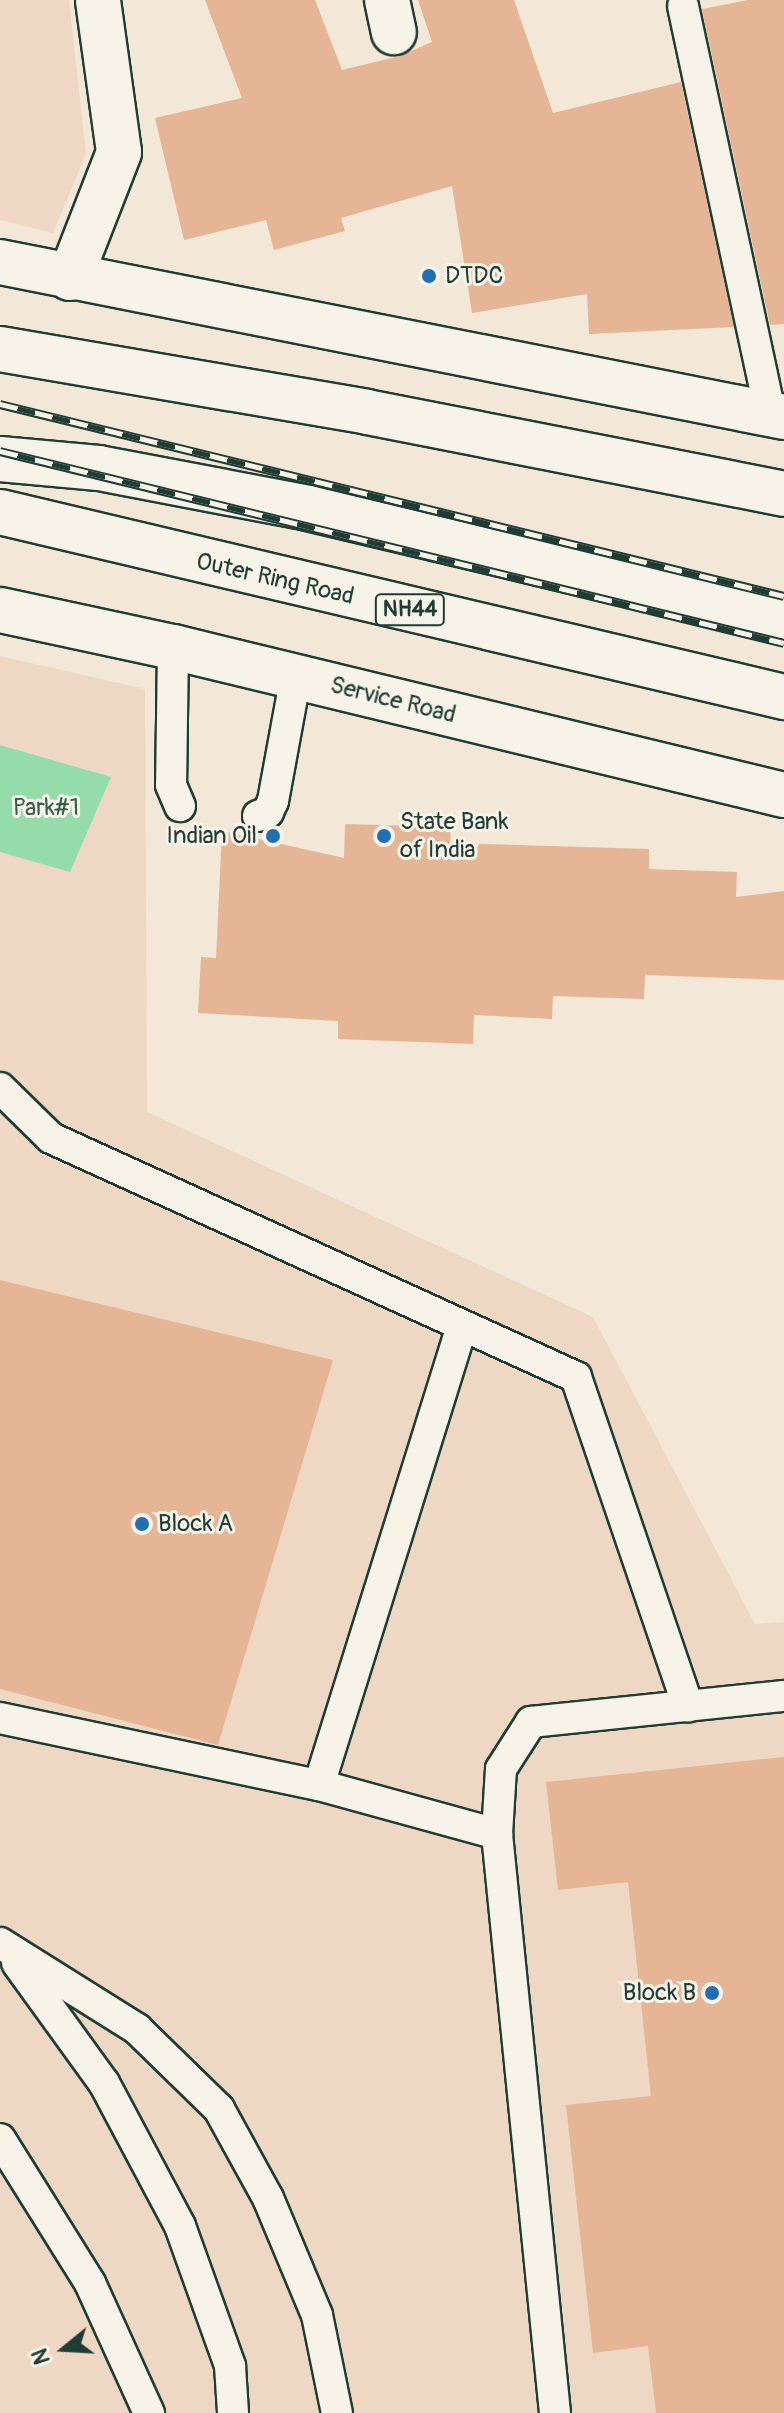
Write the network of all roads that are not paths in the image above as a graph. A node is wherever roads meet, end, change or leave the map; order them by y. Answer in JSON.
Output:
{"nodes":[{"id":1,"x":98,"y":0,"type":"edge"},
{"id":2,"x":683,"y":6,"type":"dead end"},
{"id":3,"x":0,"y":262,"type":"edge"},
{"id":4,"x":70,"y":278,"type":"junction"},
{"id":5,"x":0,"y":349,"type":"edge"},
{"id":6,"x":778,"y":416,"type":"edge"},
{"id":7,"x":0,"y":459,"type":"edge"},
{"id":8,"x":784,"y":494,"type":"edge"},
{"id":9,"x":0,"y":512,"type":"edge"},
{"id":10,"x":0,"y":610,"type":"edge"},
{"id":11,"x":784,"y":621,"type":"edge"},
{"id":12,"x":173,"y":647,"type":"junction"},
{"id":13,"x":296,"y":676,"type":"junction"},
{"id":14,"x":784,"y":697,"type":"edge"},
{"id":15,"x":784,"y":795,"type":"edge"},
{"id":16,"x":180,"y":806,"type":"dead end"},
{"id":17,"x":258,"y":816,"type":"dead end"},
{"id":18,"x":0,"y":1088,"type":"edge"},
{"id":19,"x":461,"y":1329,"type":"junction"},
{"id":20,"x":784,"y":1696,"type":"edge"},
{"id":21,"x":688,"y":1706,"type":"junction"},
{"id":22,"x":0,"y":1718,"type":"edge"},
{"id":23,"x":319,"y":1785,"type":"junction"},
{"id":24,"x":497,"y":1834,"type":"junction"},
{"id":25,"x":0,"y":1943,"type":"edge"},
{"id":26,"x":0,"y":2139,"type":"edge"},
{"id":27,"x":149,"y":2413,"type":"edge"},
{"id":28,"x":233,"y":2413,"type":"edge"},
{"id":29,"x":337,"y":2413,"type":"edge"},
{"id":30,"x":555,"y":2413,"type":"edge"}],
"edges":[{"from":1,"to":4,"type":"main road"},
{"from":2,"to":6,"type":"lane"},
{"from":3,"to":4,"type":"main road"},
{"from":4,"to":6,"type":"main road"},
{"from":5,"to":8,"type":"main road"},
{"from":7,"to":11,"type":"main road"},
{"from":9,"to":14,"type":"main road","name":"Outer Ring Road","number":"NH44"},
{"from":10,"to":12,"type":"main road","name":"Service Road"},
{"from":12,"to":13,"type":"main road","name":"Service Road"},
{"from":12,"to":16,"type":"lane"},
{"from":13,"to":15,"type":"main road","name":"Service Road"},
{"from":13,"to":17,"type":"lane"},
{"from":18,"to":19,"type":"lane"},
{"from":19,"to":21,"type":"lane"},
{"from":19,"to":23,"type":"lane"},
{"from":20,"to":21,"type":"lane"},
{"from":21,"to":24,"type":"lane"},
{"from":22,"to":23,"type":"lane"},
{"from":23,"to":24,"type":"lane"},
{"from":24,"to":30,"type":"lane"},
{"from":25,"to":28,"type":"lane"},
{"from":25,"to":29,"type":"lane"},
{"from":26,"to":27,"type":"lane"}]}
